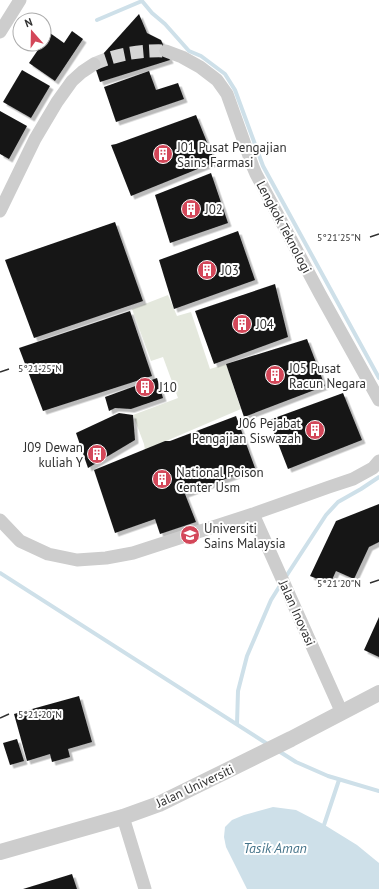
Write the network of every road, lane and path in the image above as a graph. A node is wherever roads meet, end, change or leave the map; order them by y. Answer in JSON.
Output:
{"nodes":[{"id":1,"x":20,"y":0,"type":"edge"},
{"id":2,"x":0,"y":32,"type":"edge"},
{"id":3,"x":166,"y":51,"type":"tunnel mouth"},
{"id":4,"x":94,"y":64,"type":"tunnel mouth"},
{"id":5,"x":0,"y":210,"type":"edge"},
{"id":6,"x":379,"y":400,"type":"edge"},
{"id":7,"x":379,"y":462,"type":"edge"},
{"id":8,"x":253,"y":514,"type":"junction"},
{"id":9,"x":0,"y":520,"type":"edge"},
{"id":10,"x":379,"y":694,"type":"edge"},
{"id":11,"x":342,"y":713,"type":"junction"},
{"id":12,"x":123,"y":817,"type":"junction"},
{"id":13,"x":0,"y":852,"type":"edge"},
{"id":14,"x":145,"y":889,"type":"edge"}],
"edges":[{"from":1,"to":2,"type":"street"},
{"from":3,"to":6,"type":"street","name":"Lengkok Teknologi"},
{"from":4,"to":5,"type":"street"},
{"from":7,"to":8,"type":"street"},
{"from":8,"to":9,"type":"street"},
{"from":8,"to":11,"type":"street","name":"Jalan Inovasi"},
{"from":10,"to":11,"type":"street","name":"Jalan Universiti"},
{"from":11,"to":12,"type":"street","name":"Jalan Universiti"},
{"from":12,"to":13,"type":"street","name":"Jalan Universiti"},
{"from":12,"to":14,"type":"street"}]}
